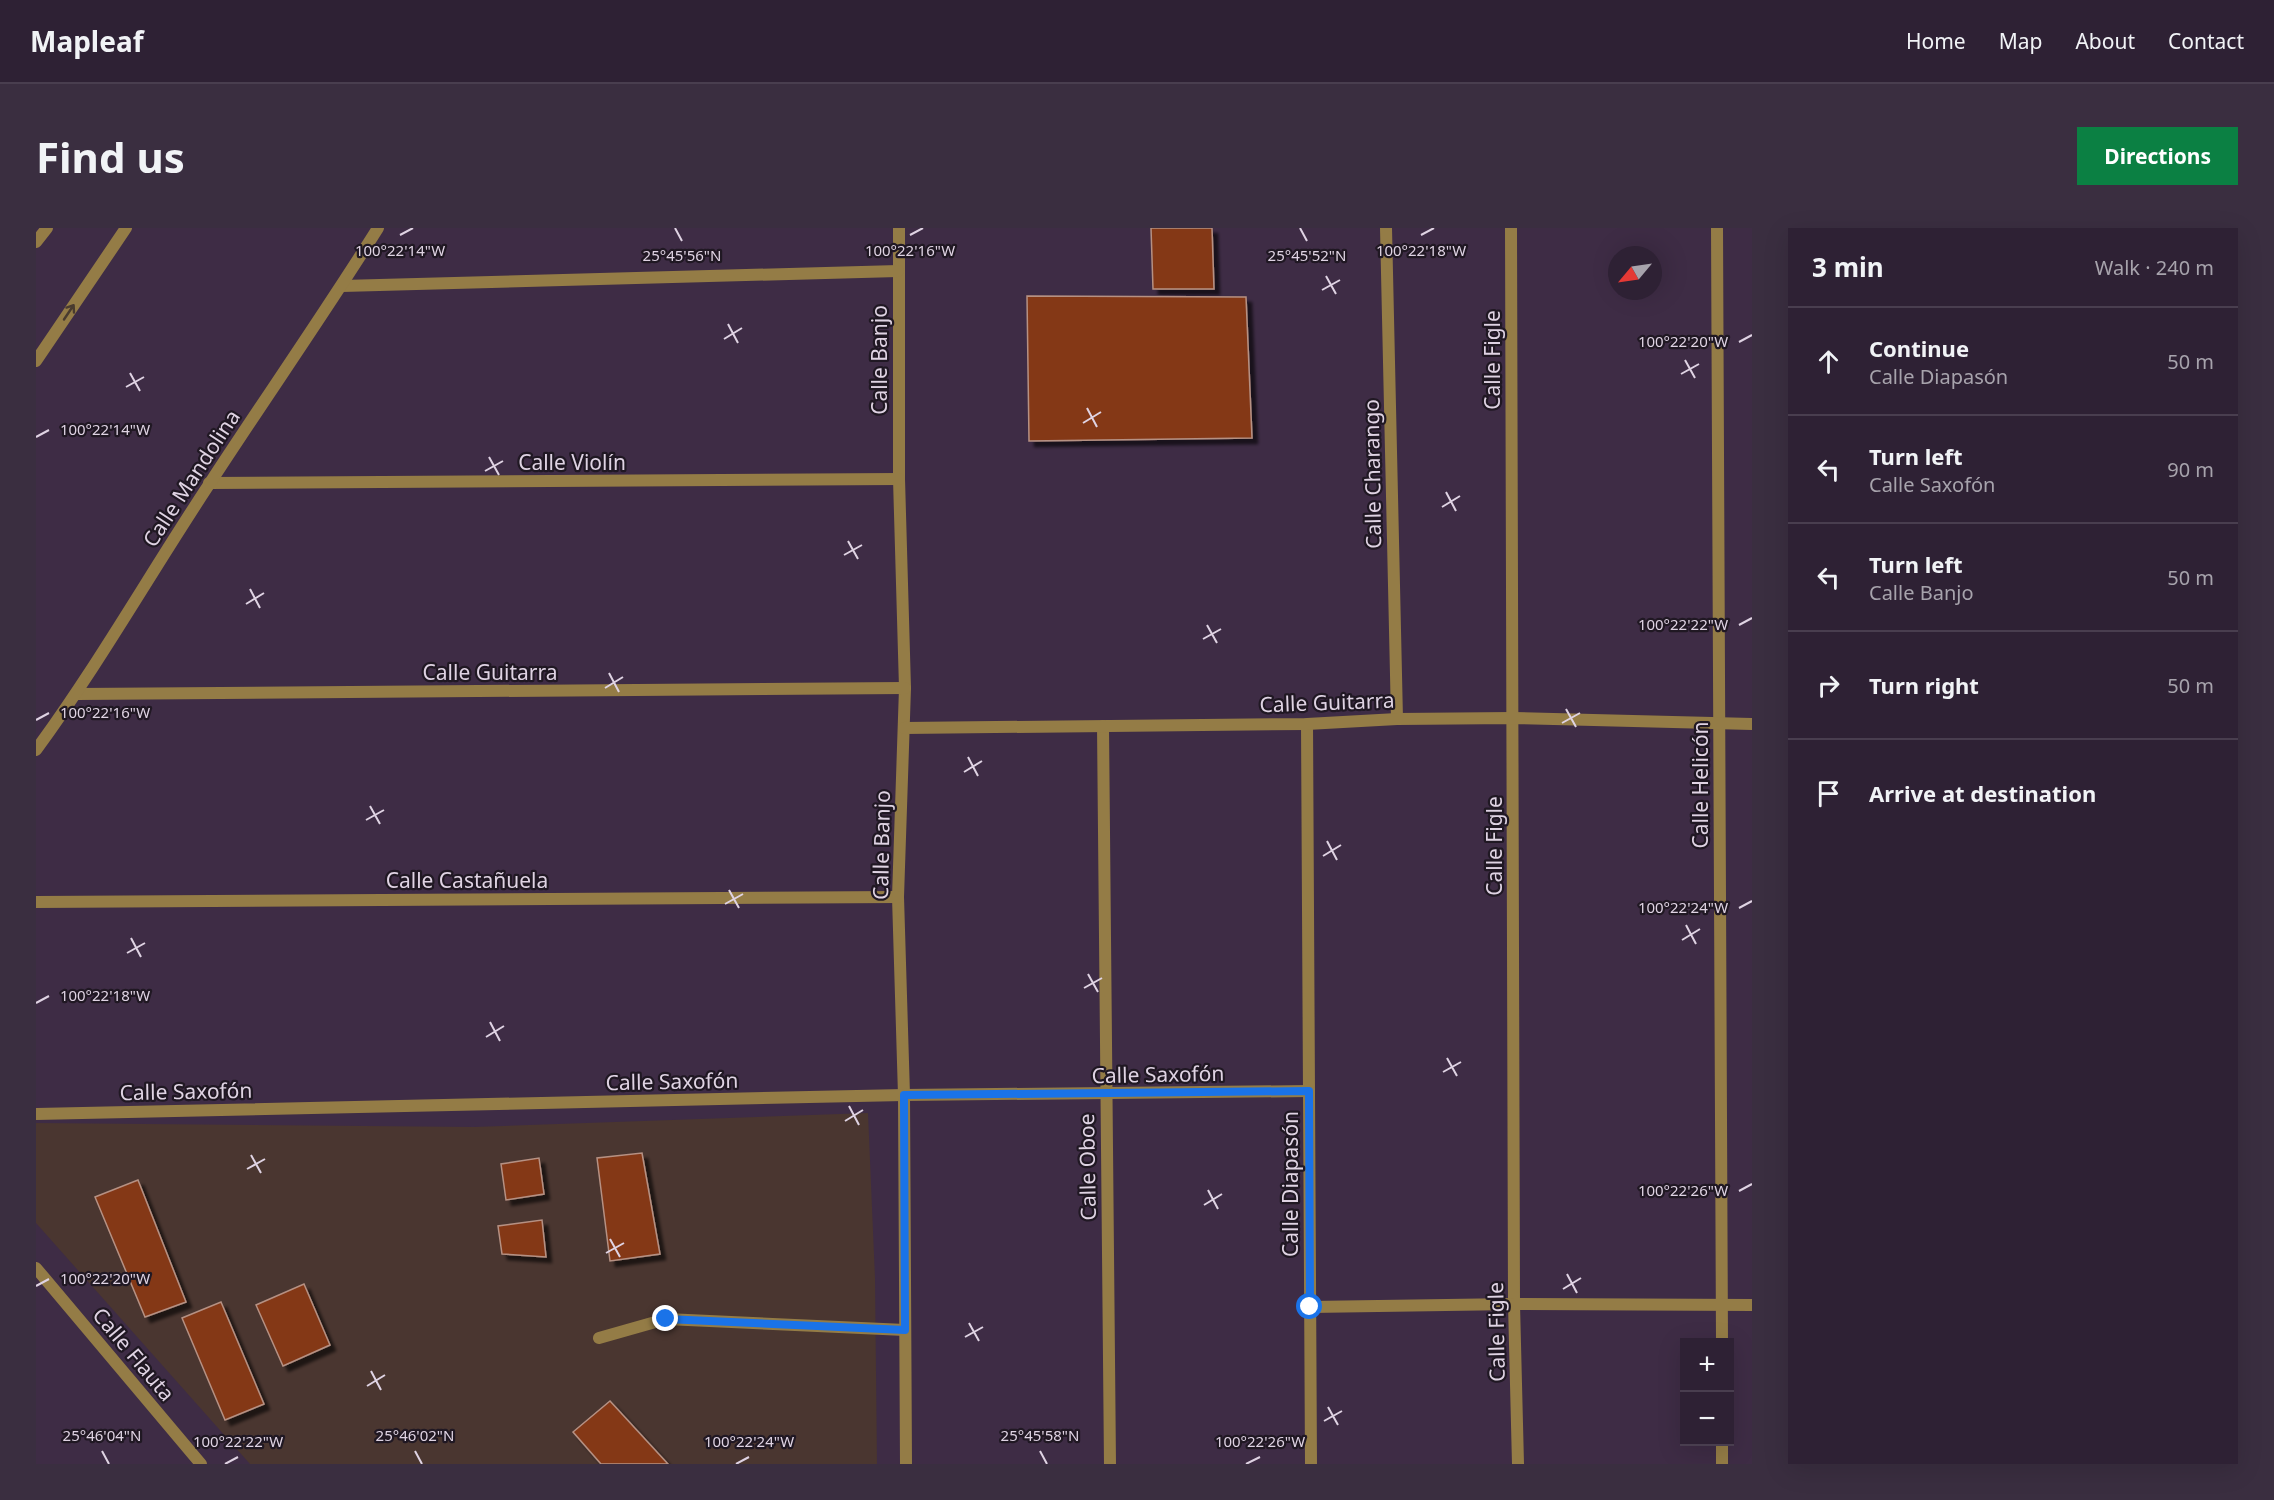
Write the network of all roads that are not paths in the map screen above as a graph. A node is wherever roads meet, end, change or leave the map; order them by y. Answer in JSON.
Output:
{"nodes":[{"id":1,"x":47,"y":228,"type":"edge"},
{"id":2,"x":126,"y":228,"type":"edge"},
{"id":3,"x":378,"y":228,"type":"edge"},
{"id":4,"x":899,"y":228,"type":"edge"},
{"id":5,"x":1386,"y":228,"type":"edge"},
{"id":6,"x":1511,"y":228,"type":"edge"},
{"id":7,"x":1717,"y":228,"type":"edge"},
{"id":8,"x":36,"y":242,"type":"edge"},
{"id":9,"x":898,"y":271,"type":"junction"},
{"id":10,"x":342,"y":286,"type":"junction"},
{"id":11,"x":36,"y":361,"type":"edge"},
{"id":12,"x":899,"y":479,"type":"junction"},
{"id":13,"x":209,"y":483,"type":"junction"},
{"id":14,"x":905,"y":688,"type":"junction"},
{"id":15,"x":76,"y":694,"type":"junction"},
{"id":16,"x":1513,"y":718,"type":"junction"},
{"id":17,"x":1397,"y":719,"type":"junction"},
{"id":18,"x":1307,"y":724,"type":"junction"},
{"id":19,"x":1719,"y":724,"type":"junction"},
{"id":20,"x":1752,"y":724,"type":"edge"},
{"id":21,"x":1103,"y":726,"type":"junction"},
{"id":22,"x":904,"y":728,"type":"junction"},
{"id":23,"x":36,"y":750,"type":"edge"},
{"id":24,"x":898,"y":897,"type":"junction"},
{"id":25,"x":36,"y":902,"type":"edge"},
{"id":26,"x":1309,"y":1091,"type":"junction"},
{"id":27,"x":1106,"y":1094,"type":"junction"},
{"id":28,"x":904,"y":1095,"type":"junction"},
{"id":29,"x":36,"y":1114,"type":"edge"},
{"id":30,"x":36,"y":1268,"type":"edge"},
{"id":31,"x":1515,"y":1304,"type":"junction"},
{"id":32,"x":1752,"y":1305,"type":"edge"},
{"id":33,"x":1722,"y":1306,"type":"junction"},
{"id":34,"x":1310,"y":1307,"type":"junction"},
{"id":35,"x":905,"y":1330,"type":"junction"},
{"id":36,"x":599,"y":1338,"type":"dead end"},
{"id":37,"x":1722,"y":1338,"type":"edge"},
{"id":38,"x":1722,"y":1446,"type":"edge"},
{"id":39,"x":201,"y":1464,"type":"edge"},
{"id":40,"x":906,"y":1464,"type":"edge"},
{"id":41,"x":1110,"y":1464,"type":"edge"},
{"id":42,"x":1311,"y":1464,"type":"edge"},
{"id":43,"x":1518,"y":1464,"type":"edge"},
{"id":44,"x":1722,"y":1464,"type":"edge"}],
"edges":[{"from":1,"to":8,"type":"street"},
{"from":11,"to":2,"type":"street","one_way":true},
{"from":3,"to":10,"type":"street","name":"Calle Mandolina"},
{"from":4,"to":9,"type":"street","name":"Calle Banjo"},
{"from":5,"to":17,"type":"street","name":"Calle Charango"},
{"from":6,"to":16,"type":"street","name":"Calle Figle"},
{"from":7,"to":19,"type":"street","name":"Calle Helicón"},
{"from":9,"to":10,"type":"street"},
{"from":9,"to":12,"type":"street","name":"Calle Banjo"},
{"from":10,"to":13,"type":"street","name":"Calle Mandolina"},
{"from":12,"to":13,"type":"street","name":"Calle Violín"},
{"from":12,"to":14,"type":"street","name":"Calle Banjo"},
{"from":13,"to":15,"type":"street","name":"Calle Mandolina"},
{"from":14,"to":15,"type":"street","name":"Calle Guitarra"},
{"from":14,"to":22,"type":"street","name":"Calle Banjo"},
{"from":15,"to":23,"type":"street","name":"Calle Mandolina"},
{"from":16,"to":17,"type":"street","name":"Calle Guitarra"},
{"from":16,"to":19,"type":"street","name":"Calle Guitarra"},
{"from":16,"to":31,"type":"street","name":"Calle Figle"},
{"from":17,"to":18,"type":"street","name":"Calle Guitarra"},
{"from":18,"to":21,"type":"street","name":"Calle Guitarra"},
{"from":18,"to":26,"type":"street","name":"Calle Diapasón"},
{"from":19,"to":20,"type":"street","name":"Calle Guitarra"},
{"from":19,"to":33,"type":"street","name":"Calle Helicón"},
{"from":21,"to":22,"type":"street","name":"Calle Guitarra"},
{"from":21,"to":27,"type":"street","name":"Calle Oboe"},
{"from":22,"to":24,"type":"street","name":"Calle Banjo"},
{"from":24,"to":25,"type":"street","name":"Calle Castañuela"},
{"from":24,"to":28,"type":"street","name":"Calle Banjo"},
{"from":26,"to":27,"type":"street","name":"Calle Saxofón"},
{"from":26,"to":34,"type":"street","name":"Calle Diapasón"},
{"from":27,"to":28,"type":"street","name":"Calle Saxofón"},
{"from":27,"to":41,"type":"street","name":"Calle Oboe"},
{"from":28,"to":29,"type":"street","name":"Calle Saxofón"},
{"from":28,"to":35,"type":"street","name":"Calle Banjo"},
{"from":30,"to":39,"type":"street","name":"Calle Flauta"},
{"from":31,"to":33,"type":"street"},
{"from":31,"to":34,"type":"street"},
{"from":31,"to":43,"type":"street","name":"Calle Figle"},
{"from":32,"to":33,"type":"street"},
{"from":33,"to":37,"type":"street","name":"Calle Helicón"},
{"from":34,"to":42,"type":"street","name":"Calle Diapasón"},
{"from":35,"to":36,"type":"street"},
{"from":35,"to":40,"type":"street","name":"Calle Banjo"},
{"from":38,"to":44,"type":"street"}]}
